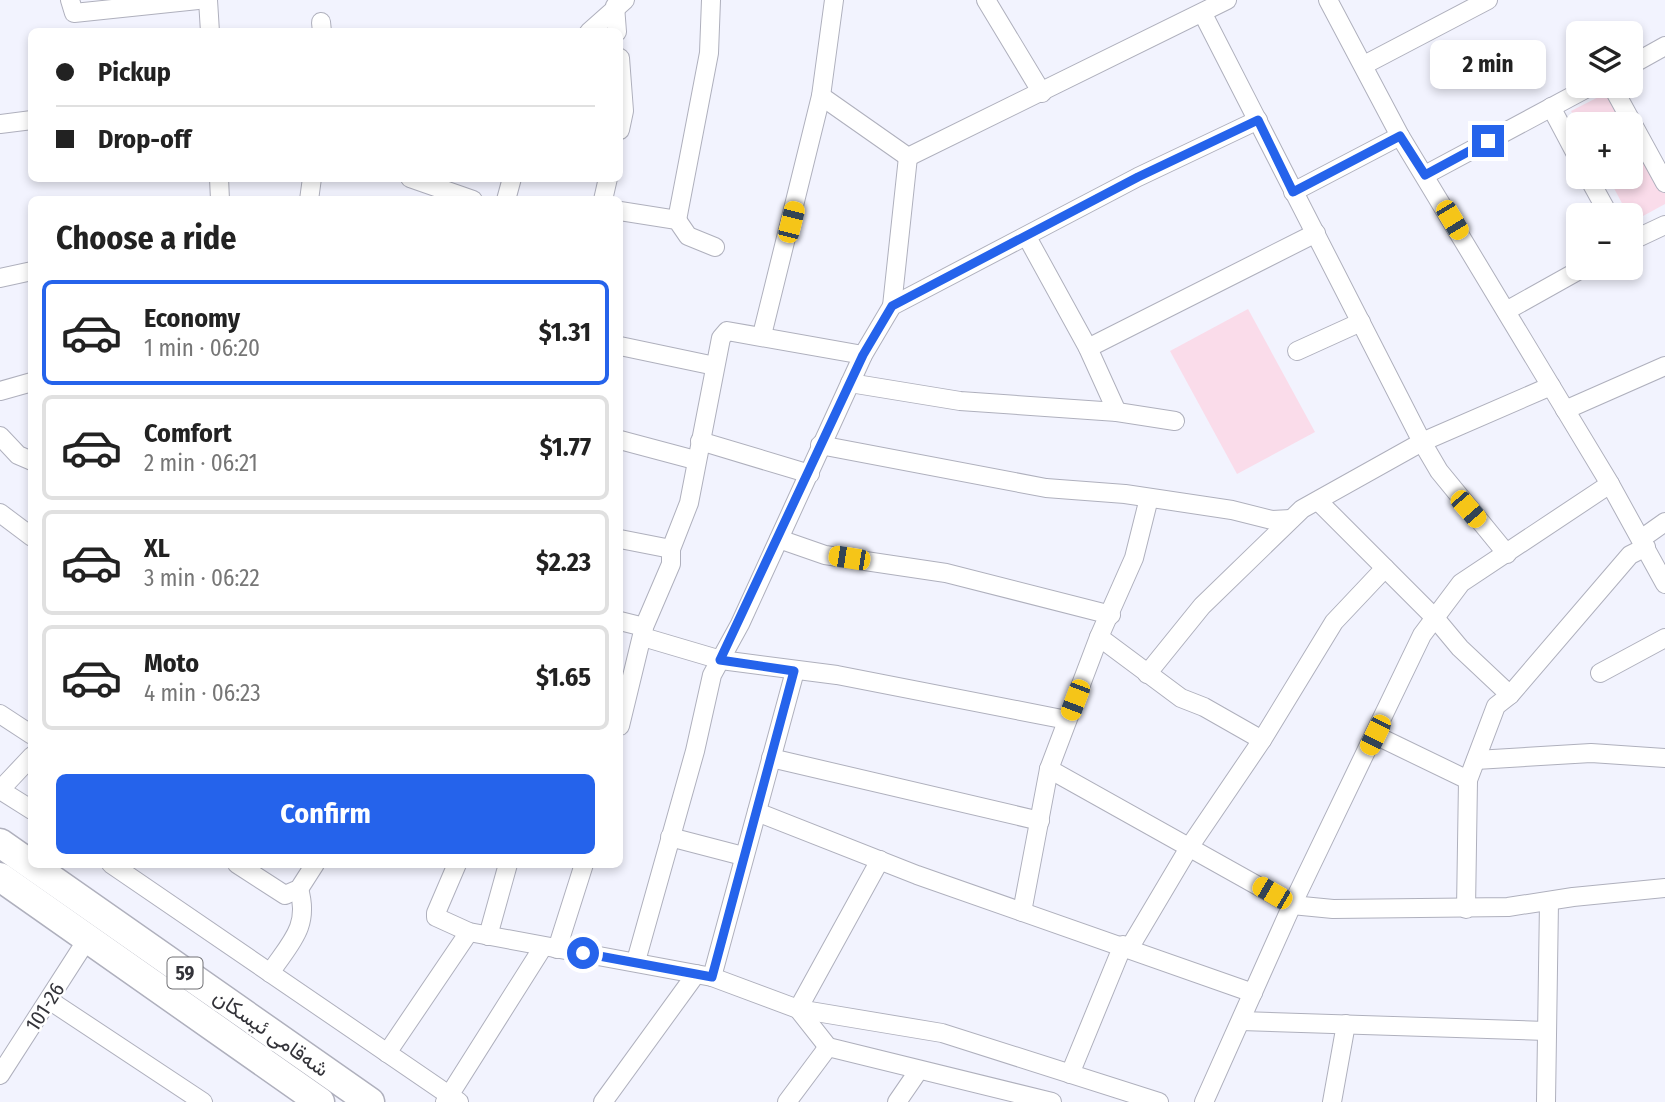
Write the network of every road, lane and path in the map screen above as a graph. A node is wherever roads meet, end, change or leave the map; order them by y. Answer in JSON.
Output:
{"nodes":[{"id":1,"x":70,"y":0,"type":"edge"},
{"id":2,"x":198,"y":0,"type":"edge"},
{"id":3,"x":208,"y":0,"type":"edge"},
{"id":4,"x":711,"y":0,"type":"edge"},
{"id":5,"x":834,"y":0,"type":"edge"},
{"id":6,"x":986,"y":0,"type":"edge"},
{"id":7,"x":1227,"y":0,"type":"edge"},
{"id":8,"x":1328,"y":0,"type":"edge"},
{"id":9,"x":1488,"y":0,"type":"edge"},
{"id":10,"x":620,"y":3,"type":"edge"},
{"id":11,"x":1203,"y":14,"type":"junction"},
{"id":12,"x":210,"y":28,"type":"edge"},
{"id":13,"x":593,"y":28,"type":"edge"},
{"id":14,"x":617,"y":28,"type":"edge"},
{"id":15,"x":1665,"y":46,"type":"edge"},
{"id":16,"x":1643,"y":58,"type":"edge"},
{"id":17,"x":1364,"y":65,"type":"junction"},
{"id":18,"x":1042,"y":93,"type":"junction"},
{"id":19,"x":821,"y":96,"type":"junction"},
{"id":20,"x":623,"y":98,"type":"edge"},
{"id":21,"x":1568,"y":98,"type":"edge"},
{"id":22,"x":1619,"y":98,"type":"edge"},
{"id":23,"x":1551,"y":107,"type":"junction"},
{"id":24,"x":623,"y":116,"type":"edge"},
{"id":25,"x":28,"y":120,"type":"edge"},
{"id":26,"x":1258,"y":120,"type":"junction"},
{"id":27,"x":0,"y":124,"type":"edge"},
{"id":28,"x":1566,"y":135,"type":"edge"},
{"id":29,"x":1400,"y":136,"type":"junction"},
{"id":30,"x":908,"y":157,"type":"junction"},
{"id":31,"x":1425,"y":175,"type":"junction"},
{"id":32,"x":424,"y":182,"type":"edge"},
{"id":33,"x":1665,"y":183,"type":"edge"},
{"id":34,"x":451,"y":190,"type":"edge"},
{"id":35,"x":1293,"y":192,"type":"junction"},
{"id":36,"x":623,"y":211,"type":"edge"},
{"id":37,"x":677,"y":220,"type":"junction"},
{"id":38,"x":1665,"y":225,"type":"edge"},
{"id":39,"x":1316,"y":233,"type":"junction"},
{"id":40,"x":1643,"y":235,"type":"edge"},
{"id":41,"x":1027,"y":237,"type":"junction"},
{"id":42,"x":715,"y":247,"type":"dead end"},
{"id":43,"x":28,"y":272,"type":"edge"},
{"id":44,"x":1566,"y":277,"type":"edge"},
{"id":45,"x":0,"y":278,"type":"edge"},
{"id":46,"x":892,"y":306,"type":"junction"},
{"id":47,"x":1506,"y":311,"type":"junction"},
{"id":48,"x":1361,"y":322,"type":"junction"},
{"id":49,"x":762,"y":335,"type":"junction"},
{"id":50,"x":623,"y":347,"type":"edge"},
{"id":51,"x":1088,"y":348,"type":"junction"},
{"id":52,"x":1297,"y":351,"type":"dead end"},
{"id":53,"x":863,"y":355,"type":"junction"},
{"id":54,"x":715,"y":366,"type":"junction"},
{"id":55,"x":1665,"y":366,"type":"edge"},
{"id":56,"x":28,"y":383,"type":"edge"},
{"id":57,"x":850,"y":383,"type":"junction"},
{"id":58,"x":1551,"y":386,"type":"junction"},
{"id":59,"x":0,"y":391,"type":"edge"},
{"id":60,"x":1565,"y":410,"type":"junction"},
{"id":61,"x":1116,"y":412,"type":"junction"},
{"id":62,"x":1175,"y":421,"type":"dead end"},
{"id":63,"x":0,"y":436,"type":"edge"},
{"id":64,"x":623,"y":441,"type":"edge"},
{"id":65,"x":700,"y":441,"type":"junction"},
{"id":66,"x":1422,"y":442,"type":"junction"},
{"id":67,"x":820,"y":445,"type":"junction"},
{"id":68,"x":28,"y":459,"type":"edge"},
{"id":69,"x":695,"y":460,"type":"junction"},
{"id":70,"x":810,"y":474,"type":"junction"},
{"id":71,"x":1610,"y":484,"type":"junction"},
{"id":72,"x":1149,"y":498,"type":"junction"},
{"id":73,"x":1318,"y":501,"type":"junction"},
{"id":74,"x":0,"y":513,"type":"edge"},
{"id":75,"x":1291,"y":519,"type":"junction"},
{"id":76,"x":1665,"y":522,"type":"edge"},
{"id":77,"x":28,"y":534,"type":"edge"},
{"id":78,"x":623,"y":540,"type":"edge"},
{"id":79,"x":779,"y":540,"type":"junction"},
{"id":80,"x":1644,"y":543,"type":"junction"},
{"id":81,"x":671,"y":549,"type":"junction"},
{"id":82,"x":1507,"y":554,"type":"junction"},
{"id":83,"x":1385,"y":568,"type":"junction"},
{"id":84,"x":1665,"y":584,"type":"edge"},
{"id":85,"x":1111,"y":615,"type":"junction"},
{"id":86,"x":1435,"y":618,"type":"junction"},
{"id":87,"x":623,"y":622,"type":"edge"},
{"id":88,"x":643,"y":632,"type":"junction"},
{"id":89,"x":1099,"y":637,"type":"junction"},
{"id":90,"x":1665,"y":638,"type":"edge"},
{"id":91,"x":720,"y":660,"type":"junction"},
{"id":92,"x":794,"y":671,"type":"junction"},
{"id":93,"x":1600,"y":673,"type":"dead end"},
{"id":94,"x":1147,"y":674,"type":"junction"},
{"id":95,"x":1510,"y":695,"type":"junction"},
{"id":96,"x":0,"y":714,"type":"edge"},
{"id":97,"x":623,"y":714,"type":"edge"},
{"id":98,"x":1067,"y":720,"type":"junction"},
{"id":99,"x":28,"y":732,"type":"edge"},
{"id":100,"x":1375,"y":735,"type":"junction"},
{"id":101,"x":1262,"y":740,"type":"junction"},
{"id":102,"x":771,"y":758,"type":"junction"},
{"id":103,"x":1665,"y":758,"type":"edge"},
{"id":104,"x":28,"y":760,"type":"edge"},
{"id":105,"x":1476,"y":760,"type":"junction"},
{"id":106,"x":1049,"y":769,"type":"junction"},
{"id":107,"x":1468,"y":780,"type":"junction"},
{"id":108,"x":28,"y":808,"type":"edge"},
{"id":109,"x":757,"y":812,"type":"junction"},
{"id":110,"x":1040,"y":821,"type":"junction"},
{"id":111,"x":670,"y":837,"type":"junction"},
{"id":112,"x":0,"y":843,"type":"edge"},
{"id":113,"x":1190,"y":846,"type":"junction"},
{"id":114,"x":743,"y":856,"type":"junction"},
{"id":115,"x":880,"y":860,"type":"junction"},
{"id":116,"x":28,"y":863,"type":"edge"},
{"id":117,"x":36,"y":868,"type":"edge"},
{"id":118,"x":117,"y":868,"type":"edge"},
{"id":119,"x":243,"y":868,"type":"edge"},
{"id":120,"x":313,"y":868,"type":"edge"},
{"id":121,"x":455,"y":868,"type":"edge"},
{"id":122,"x":507,"y":868,"type":"edge"},
{"id":123,"x":582,"y":868,"type":"edge"},
{"id":124,"x":40,"y":871,"type":"junction"},
{"id":125,"x":0,"y":877,"type":"edge"},
{"id":126,"x":1665,"y":888,"type":"edge"},
{"id":127,"x":299,"y":890,"type":"junction"},
{"id":128,"x":26,"y":895,"type":"junction"},
{"id":129,"x":1549,"y":902,"type":"junction"},
{"id":130,"x":1292,"y":905,"type":"junction"},
{"id":131,"x":1466,"y":909,"type":"junction"},
{"id":132,"x":1022,"y":912,"type":"junction"},
{"id":133,"x":469,"y":932,"type":"junction"},
{"id":134,"x":488,"y":936,"type":"junction"},
{"id":135,"x":88,"y":938,"type":"junction"},
{"id":136,"x":1126,"y":946,"type":"junction"},
{"id":137,"x":550,"y":948,"type":"junction"},
{"id":138,"x":636,"y":961,"type":"junction"},
{"id":139,"x":271,"y":973,"type":"junction"},
{"id":140,"x":704,"y":976,"type":"junction"},
{"id":141,"x":1254,"y":993,"type":"junction"},
{"id":142,"x":49,"y":1000,"type":"junction"},
{"id":143,"x":798,"y":1009,"type":"junction"},
{"id":144,"x":1241,"y":1021,"type":"junction"},
{"id":145,"x":1346,"y":1024,"type":"junction"},
{"id":146,"x":1546,"y":1031,"type":"junction"},
{"id":147,"x":828,"y":1047,"type":"junction"},
{"id":148,"x":387,"y":1052,"type":"junction"},
{"id":149,"x":919,"y":1070,"type":"junction"},
{"id":150,"x":1070,"y":1074,"type":"junction"},
{"id":151,"x":0,"y":1075,"type":"edge"},
{"id":152,"x":451,"y":1100,"type":"edge"},
{"id":153,"x":203,"y":1102,"type":"edge"},
{"id":154,"x":320,"y":1102,"type":"edge"},
{"id":155,"x":370,"y":1102,"type":"edge"},
{"id":156,"x":603,"y":1102,"type":"edge"},
{"id":157,"x":787,"y":1102,"type":"edge"},
{"id":158,"x":897,"y":1102,"type":"edge"},
{"id":159,"x":1052,"y":1102,"type":"edge"},
{"id":160,"x":1159,"y":1102,"type":"edge"},
{"id":161,"x":1204,"y":1102,"type":"edge"},
{"id":162,"x":1332,"y":1102,"type":"edge"},
{"id":163,"x":1546,"y":1102,"type":"edge"}],
"edges":[{"from":1,"to":2,"type":"street"},
{"from":3,"to":12,"type":"street"},
{"from":4,"to":37,"type":"street"},
{"from":5,"to":19,"type":"street"},
{"from":6,"to":18,"type":"street"},
{"from":7,"to":11,"type":"street"},
{"from":8,"to":17,"type":"street"},
{"from":9,"to":17,"type":"street"},
{"from":10,"to":13,"type":"street"},
{"from":10,"to":14,"type":"street"},
{"from":11,"to":18,"type":"street"},
{"from":11,"to":26,"type":"street"},
{"from":15,"to":16,"type":"street"},
{"from":17,"to":29,"type":"street"},
{"from":18,"to":30,"type":"street"},
{"from":19,"to":30,"type":"street"},
{"from":19,"to":49,"type":"street"},
{"from":20,"to":24,"type":"street"},
{"from":21,"to":23,"type":"street"},
{"from":22,"to":33,"type":"street"},
{"from":23,"to":28,"type":"street"},
{"from":23,"to":31,"type":"street"},
{"from":25,"to":27,"type":"street"},
{"from":26,"to":35,"type":"street"},
{"from":26,"to":41,"type":"street"},
{"from":29,"to":31,"type":"street"},
{"from":29,"to":35,"type":"street"},
{"from":30,"to":46,"type":"street"},
{"from":31,"to":47,"type":"street"},
{"from":32,"to":34,"type":"street"},
{"from":35,"to":39,"type":"street"},
{"from":36,"to":37,"type":"street"},
{"from":37,"to":42,"type":"street"},
{"from":38,"to":40,"type":"street"},
{"from":39,"to":48,"type":"street"},
{"from":39,"to":51,"type":"street"},
{"from":41,"to":46,"type":"street"},
{"from":41,"to":51,"type":"street"},
{"from":43,"to":45,"type":"street"},
{"from":44,"to":47,"type":"street"},
{"from":46,"to":53,"type":"street"},
{"from":47,"to":58,"type":"street"},
{"from":48,"to":52,"type":"street"},
{"from":48,"to":66,"type":"street"},
{"from":49,"to":53,"type":"street"},
{"from":49,"to":54,"type":"street"},
{"from":50,"to":54,"type":"street"},
{"from":51,"to":61,"type":"street"},
{"from":53,"to":57,"type":"street"},
{"from":54,"to":65,"type":"street"},
{"from":55,"to":60,"type":"street"},
{"from":56,"to":59,"type":"street"},
{"from":57,"to":61,"type":"street"},
{"from":57,"to":67,"type":"street"},
{"from":58,"to":60,"type":"street"},
{"from":58,"to":66,"type":"street"},
{"from":60,"to":71,"type":"street"},
{"from":61,"to":62,"type":"street"},
{"from":63,"to":68,"type":"street"},
{"from":64,"to":69,"type":"street"},
{"from":65,"to":69,"type":"street"},
{"from":65,"to":70,"type":"street"},
{"from":66,"to":73,"type":"street"},
{"from":66,"to":82,"type":"street"},
{"from":67,"to":70,"type":"street"},
{"from":67,"to":72,"type":"street"},
{"from":69,"to":81,"type":"street"},
{"from":70,"to":79,"type":"street"},
{"from":71,"to":80,"type":"street"},
{"from":71,"to":82,"type":"street"},
{"from":72,"to":75,"type":"street"},
{"from":72,"to":85,"type":"street"},
{"from":73,"to":75,"type":"street"},
{"from":73,"to":83,"type":"street"},
{"from":74,"to":77,"type":"street"},
{"from":75,"to":94,"type":"street"},
{"from":76,"to":80,"type":"street"},
{"from":78,"to":81,"type":"street"},
{"from":79,"to":85,"type":"street"},
{"from":79,"to":91,"type":"street"},
{"from":80,"to":84,"type":"street"},
{"from":80,"to":95,"type":"street"},
{"from":81,"to":88,"type":"street"},
{"from":82,"to":86,"type":"street"},
{"from":83,"to":86,"type":"street"},
{"from":83,"to":101,"type":"street"},
{"from":85,"to":89,"type":"street"},
{"from":86,"to":95,"type":"street"},
{"from":86,"to":100,"type":"street"},
{"from":87,"to":88,"type":"street"},
{"from":88,"to":91,"type":"street"},
{"from":88,"to":97,"type":"street"},
{"from":89,"to":94,"type":"street"},
{"from":89,"to":98,"type":"street"},
{"from":90,"to":93,"type":"street"},
{"from":91,"to":92,"type":"street"},
{"from":91,"to":111,"type":"street"},
{"from":92,"to":98,"type":"street"},
{"from":92,"to":102,"type":"street"},
{"from":94,"to":101,"type":"street"},
{"from":95,"to":105,"type":"street"},
{"from":96,"to":99,"type":"street"},
{"from":98,"to":106,"type":"street"},
{"from":100,"to":107,"type":"street"},
{"from":100,"to":130,"type":"street"},
{"from":101,"to":113,"type":"street"},
{"from":102,"to":109,"type":"street"},
{"from":102,"to":110,"type":"street"},
{"from":103,"to":105,"type":"street"},
{"from":104,"to":108,"type":"street"},
{"from":105,"to":107,"type":"street"},
{"from":106,"to":110,"type":"street"},
{"from":106,"to":113,"type":"street"},
{"from":107,"to":131,"type":"street"},
{"from":109,"to":114,"type":"street"},
{"from":109,"to":115,"type":"street"},
{"from":110,"to":132,"type":"street"},
{"from":111,"to":114,"type":"street"},
{"from":111,"to":138,"type":"street"},
{"from":112,"to":116,"type":"main road","name":"شەقامی ئیسکان","number":"59"},
{"from":113,"to":130,"type":"street"},
{"from":113,"to":136,"type":"street"},
{"from":114,"to":140,"type":"street"},
{"from":115,"to":132,"type":"street"},
{"from":115,"to":143,"type":"street"},
{"from":117,"to":124,"type":"main road","name":"شەقامی ئیسکان","number":"59"},
{"from":118,"to":139,"type":"street"},
{"from":119,"to":127,"type":"street"},
{"from":120,"to":127,"type":"street"},
{"from":121,"to":133,"type":"street"},
{"from":122,"to":134,"type":"street"},
{"from":123,"to":137,"type":"street"},
{"from":124,"to":128,"type":"main road"},
{"from":124,"to":155,"type":"main road","name":"شەقامی ئیسکان","number":"59"},
{"from":125,"to":128,"type":"main road","name":"شەقامی ئیسکان","number":"59"},
{"from":126,"to":129,"type":"street"},
{"from":127,"to":139,"type":"street"},
{"from":128,"to":135,"type":"main road","name":"شەقامی ئیسکان","number":"59"},
{"from":129,"to":131,"type":"street"},
{"from":129,"to":146,"type":"street"},
{"from":130,"to":131,"type":"street"},
{"from":130,"to":141,"type":"street"},
{"from":132,"to":136,"type":"street"},
{"from":133,"to":134,"type":"street"},
{"from":133,"to":148,"type":"street"},
{"from":134,"to":137,"type":"street"},
{"from":135,"to":142,"type":"street","name":"101-26"},
{"from":135,"to":154,"type":"main road","name":"شەقامی ئیسکان","number":"59"},
{"from":136,"to":141,"type":"street"},
{"from":136,"to":150,"type":"street"},
{"from":137,"to":138,"type":"street"},
{"from":137,"to":152,"type":"street"},
{"from":138,"to":140,"type":"street"},
{"from":139,"to":148,"type":"street"},
{"from":140,"to":143,"type":"street"},
{"from":140,"to":156,"type":"street"},
{"from":141,"to":144,"type":"street"},
{"from":142,"to":151,"type":"street","name":"101-26"},
{"from":142,"to":153,"type":"street"},
{"from":143,"to":147,"type":"street"},
{"from":143,"to":150,"type":"street"},
{"from":144,"to":145,"type":"street"},
{"from":144,"to":161,"type":"street"},
{"from":145,"to":146,"type":"street"},
{"from":145,"to":162,"type":"street"},
{"from":146,"to":163,"type":"street"},
{"from":147,"to":149,"type":"street"},
{"from":147,"to":157,"type":"street"},
{"from":148,"to":152,"type":"street"},
{"from":149,"to":158,"type":"street"},
{"from":149,"to":159,"type":"street"},
{"from":150,"to":160,"type":"street"}]}
